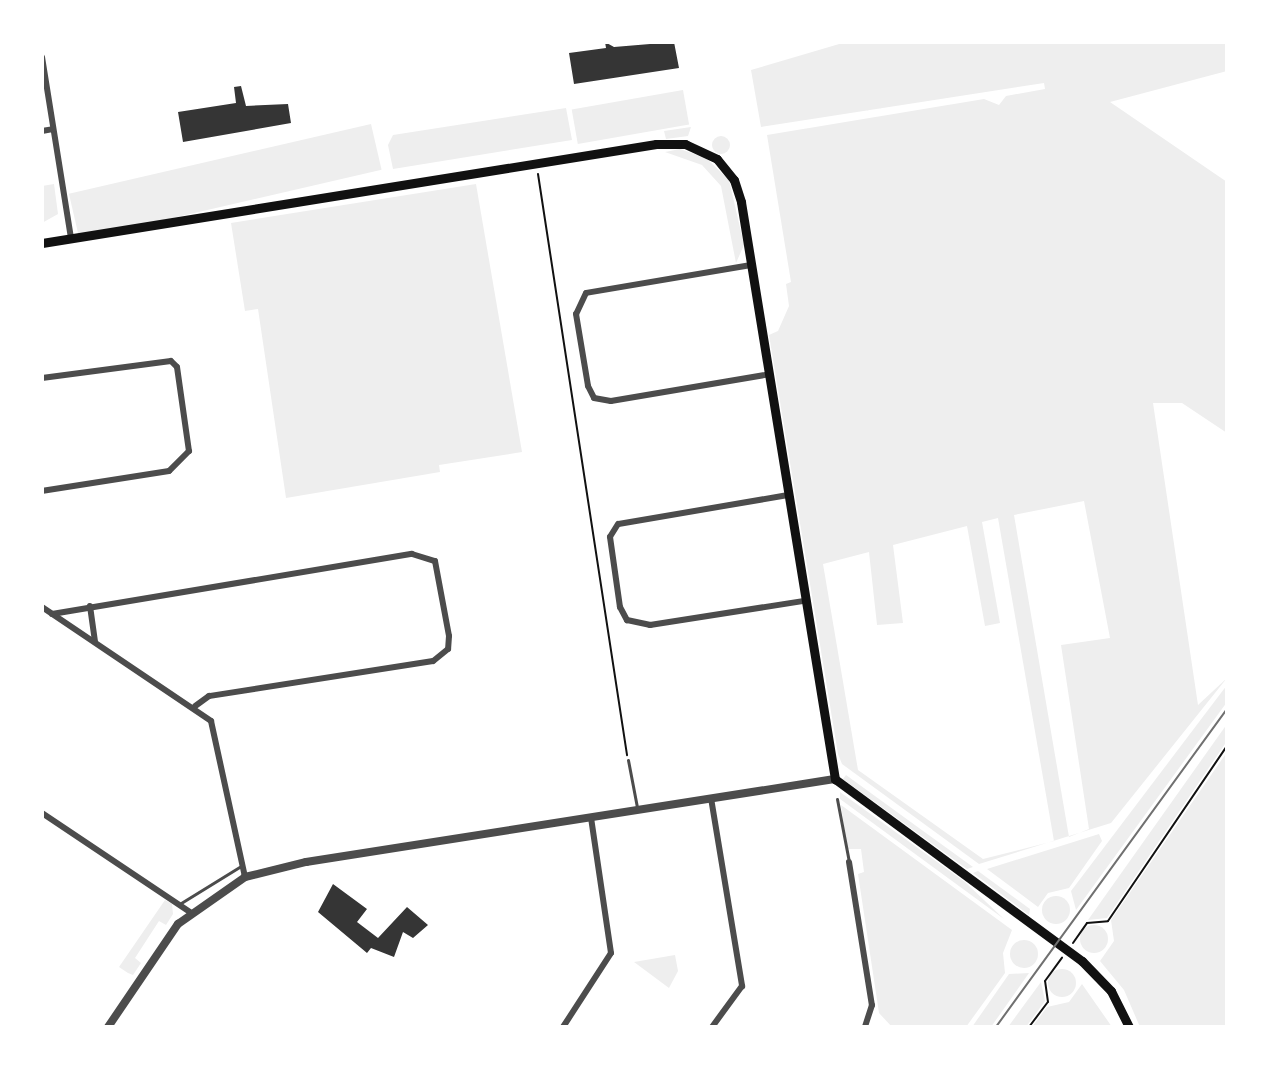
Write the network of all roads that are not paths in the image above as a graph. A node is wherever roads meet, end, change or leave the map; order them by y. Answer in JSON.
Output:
{"nodes":[{"id":1,"x":42,"y":57,"type":"edge"},
{"id":2,"x":53,"y":129,"type":"junction"},
{"id":3,"x":42,"y":131,"type":"edge"},
{"id":4,"x":71,"y":239,"type":"junction"},
{"id":5,"x":42,"y":243,"type":"edge"},
{"id":6,"x":751,"y":265,"type":"junction"},
{"id":7,"x":770,"y":374,"type":"junction"},
{"id":8,"x":42,"y":378,"type":"edge"},
{"id":9,"x":42,"y":491,"type":"edge"},
{"id":10,"x":788,"y":495,"type":"junction"},
{"id":11,"x":804,"y":601,"type":"junction"},
{"id":12,"x":90,"y":606,"type":"junction"},
{"id":13,"x":42,"y":607,"type":"edge"},
{"id":14,"x":52,"y":614,"type":"junction"},
{"id":15,"x":95,"y":642,"type":"junction"},
{"id":16,"x":195,"y":705,"type":"junction"},
{"id":17,"x":628,"y":760,"type":"road end"},
{"id":18,"x":835,"y":779,"type":"junction"},
{"id":19,"x":711,"y":798,"type":"junction"},
{"id":20,"x":837,"y":799,"type":"dead end"},
{"id":21,"x":637,"y":809,"type":"junction"},
{"id":22,"x":42,"y":813,"type":"edge"},
{"id":23,"x":591,"y":817,"type":"junction"},
{"id":24,"x":849,"y":862,"type":"joint"},
{"id":25,"x":241,"y":866,"type":"junction"},
{"id":26,"x":245,"y":877,"type":"junction"},
{"id":27,"x":181,"y":903,"type":"junction"},
{"id":28,"x":190,"y":912,"type":"junction"},
{"id":29,"x":108,"y":1027,"type":"edge"},
{"id":30,"x":563,"y":1027,"type":"edge"},
{"id":31,"x":712,"y":1027,"type":"edge"},
{"id":32,"x":865,"y":1027,"type":"edge"},
{"id":33,"x":1129,"y":1027,"type":"edge"}],
"edges":[{"from":1,"to":2,"type":"street"},
{"from":2,"to":3,"type":"street"},
{"from":2,"to":4,"type":"street"},
{"from":4,"to":5,"type":"main road"},
{"from":4,"to":6,"type":"main road"},
{"from":6,"to":7,"type":"main road"},
{"from":6,"to":7,"type":"street"},
{"from":7,"to":10,"type":"main road"},
{"from":8,"to":9,"type":"street"},
{"from":10,"to":11,"type":"main road"},
{"from":10,"to":11,"type":"street"},
{"from":11,"to":18,"type":"main road"},
{"from":12,"to":14,"type":"street"},
{"from":12,"to":15,"type":"street"},
{"from":12,"to":16,"type":"street"},
{"from":13,"to":14,"type":"street"},
{"from":14,"to":15,"type":"street"},
{"from":15,"to":16,"type":"street"},
{"from":16,"to":25,"type":"street"},
{"from":17,"to":21,"type":"lane"},
{"from":18,"to":19,"type":"street"},
{"from":18,"to":33,"type":"main road"},
{"from":19,"to":21,"type":"street"},
{"from":19,"to":31,"type":"street"},
{"from":20,"to":24,"type":"lane"},
{"from":21,"to":23,"type":"street"},
{"from":22,"to":27,"type":"street"},
{"from":23,"to":26,"type":"street"},
{"from":23,"to":30,"type":"street"},
{"from":24,"to":32,"type":"street"},
{"from":25,"to":26,"type":"street"},
{"from":25,"to":27,"type":"lane"},
{"from":26,"to":28,"type":"street"},
{"from":27,"to":28,"type":"street"},
{"from":28,"to":29,"type":"street"}]}
